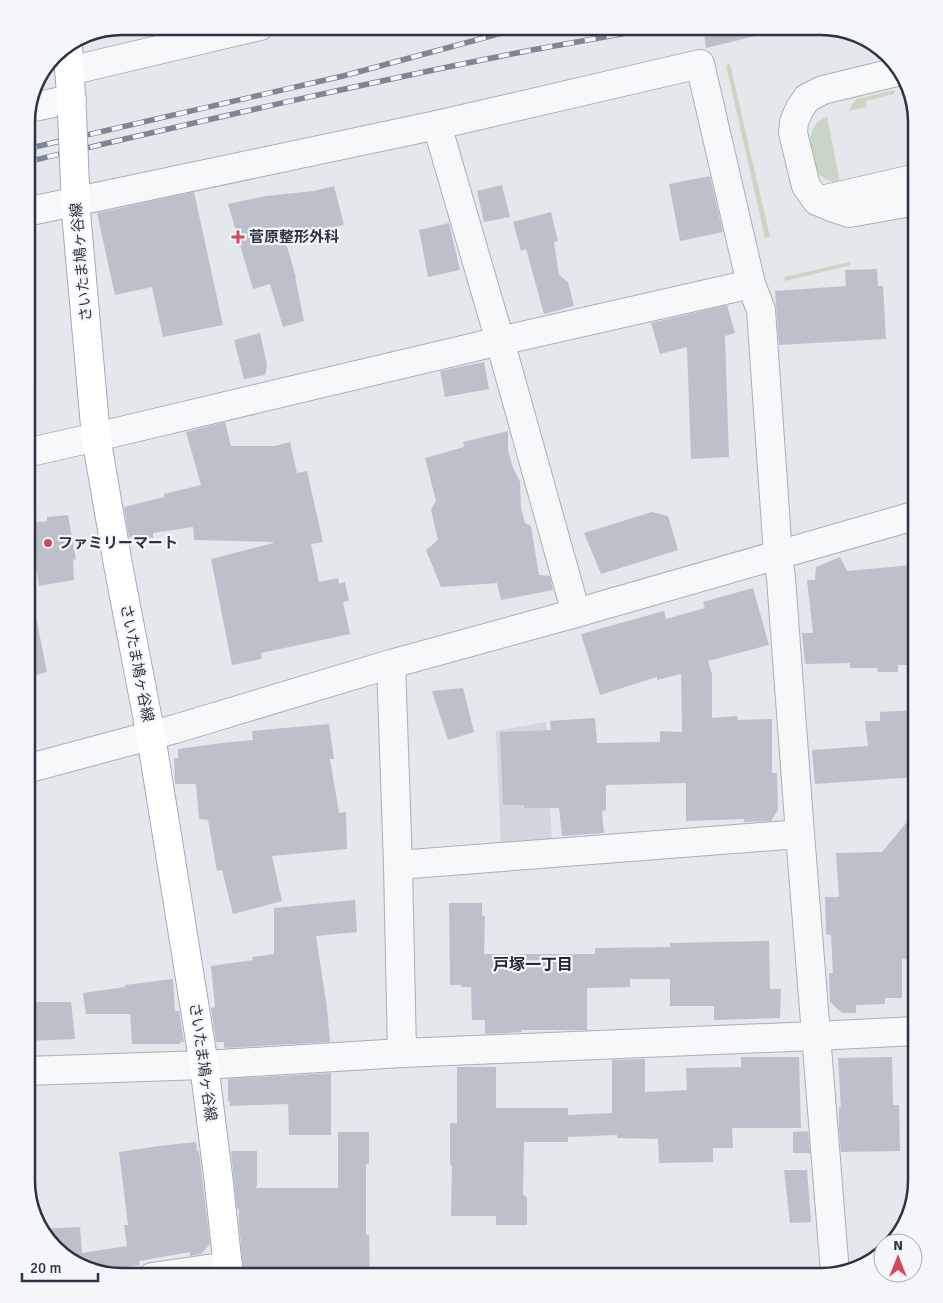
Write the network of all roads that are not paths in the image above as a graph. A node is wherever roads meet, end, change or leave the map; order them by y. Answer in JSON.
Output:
{"nodes":[{"id":1,"x":208,"y":35,"type":"edge"},
{"id":2,"x":68,"y":59,"type":"edge"},
{"id":3,"x":892,"y":73,"type":"edge"},
{"id":4,"x":72,"y":106,"type":"junction"},
{"id":5,"x":37,"y":108,"type":"edge"},
{"id":6,"x":437,"y":124,"type":"junction"},
{"id":7,"x":908,"y":180,"type":"edge"},
{"id":8,"x":75,"y":194,"type":"junction"},
{"id":9,"x":818,"y":201,"type":"junction"},
{"id":10,"x":908,"y":203,"type":"edge"},
{"id":11,"x":35,"y":209,"type":"edge"},
{"id":12,"x":751,"y":284,"type":"junction"},
{"id":13,"x":500,"y":341,"type":"junction"},
{"id":14,"x":96,"y":437,"type":"junction"},
{"id":15,"x":35,"y":451,"type":"edge"},
{"id":16,"x":908,"y":518,"type":"edge"},
{"id":17,"x":778,"y":555,"type":"junction"},
{"id":18,"x":576,"y":613,"type":"junction"},
{"id":19,"x":391,"y":664,"type":"junction"},
{"id":20,"x":151,"y":736,"type":"junction"},
{"id":21,"x":35,"y":767,"type":"edge"},
{"id":22,"x":800,"y":834,"type":"junction"},
{"id":23,"x":398,"y":865,"type":"junction"},
{"id":24,"x":908,"y":1031,"type":"edge"},
{"id":25,"x":816,"y":1036,"type":"junction"},
{"id":26,"x":402,"y":1053,"type":"junction"},
{"id":27,"x":204,"y":1065,"type":"junction"},
{"id":28,"x":35,"y":1072,"type":"edge"},
{"id":29,"x":834,"y":1267,"type":"edge"},
{"id":30,"x":228,"y":1268,"type":"edge"}],
"edges":[{"from":1,"to":2,"type":"street"},
{"from":2,"to":4,"type":"main road","name":"さいたま鳩ヶ谷線"},
{"from":3,"to":9,"type":"street"},
{"from":4,"to":5,"type":"street"},
{"from":4,"to":8,"type":"main road","name":"さいたま鳩ヶ谷線","bridge":true},
{"from":6,"to":8,"type":"street"},
{"from":6,"to":12,"type":"street"},
{"from":6,"to":13,"type":"street"},
{"from":7,"to":9,"type":"street"},
{"from":8,"to":11,"type":"street"},
{"from":8,"to":14,"type":"main road","name":"さいたま鳩ヶ谷線"},
{"from":9,"to":10,"type":"street"},
{"from":12,"to":13,"type":"street"},
{"from":12,"to":17,"type":"street"},
{"from":13,"to":14,"type":"street"},
{"from":13,"to":18,"type":"street"},
{"from":14,"to":15,"type":"street"},
{"from":14,"to":20,"type":"main road","name":"さいたま鳩ヶ谷線"},
{"from":16,"to":17,"type":"street"},
{"from":17,"to":18,"type":"street"},
{"from":17,"to":22,"type":"street"},
{"from":18,"to":19,"type":"street"},
{"from":19,"to":20,"type":"street"},
{"from":19,"to":23,"type":"street"},
{"from":20,"to":21,"type":"street"},
{"from":20,"to":27,"type":"main road","name":"さいたま鳩ヶ谷線"},
{"from":22,"to":23,"type":"street"},
{"from":22,"to":25,"type":"street"},
{"from":23,"to":26,"type":"street"},
{"from":24,"to":25,"type":"street"},
{"from":25,"to":26,"type":"street"},
{"from":25,"to":29,"type":"street"},
{"from":26,"to":27,"type":"street"},
{"from":27,"to":28,"type":"street"},
{"from":27,"to":30,"type":"main road","name":"さいたま鳩ヶ谷線"}]}
